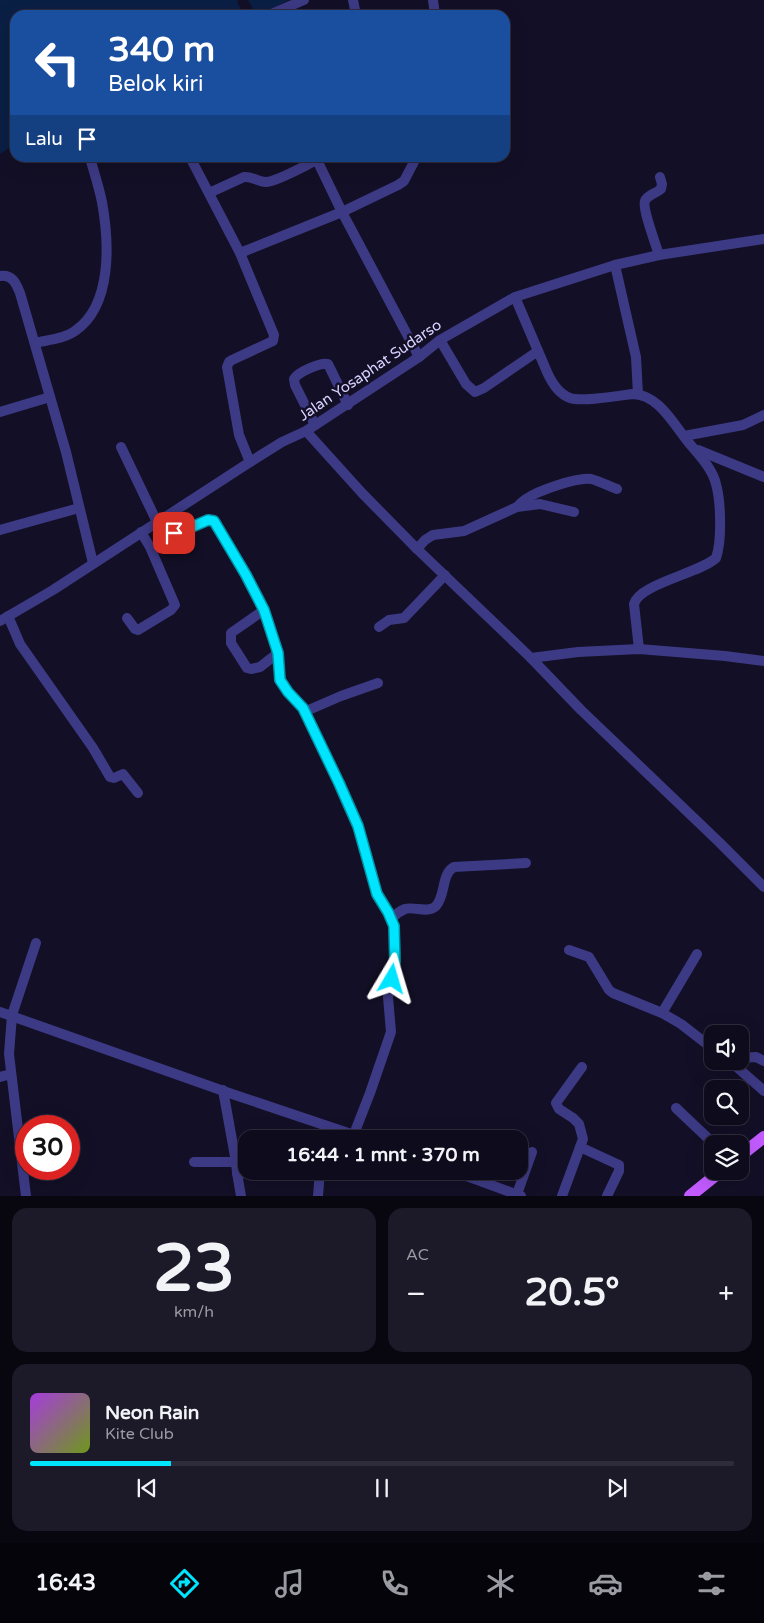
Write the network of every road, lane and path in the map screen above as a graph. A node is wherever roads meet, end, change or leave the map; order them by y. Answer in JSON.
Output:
{"nodes":[{"id":1,"x":304,"y":0,"type":"edge"},
{"id":2,"x":281,"y":10,"type":"edge"},
{"id":3,"x":91,"y":162,"type":"edge"},
{"id":4,"x":193,"y":162,"type":"edge"},
{"id":5,"x":310,"y":162,"type":"edge"},
{"id":6,"x":317,"y":162,"type":"edge"},
{"id":7,"x":414,"y":162,"type":"edge"},
{"id":8,"x":660,"y":177,"type":"dead end"},
{"id":9,"x":209,"y":193,"type":"junction"},
{"id":10,"x":342,"y":212,"type":"junction"},
{"id":11,"x":764,"y":239,"type":"edge"},
{"id":12,"x":240,"y":253,"type":"junction"},
{"id":13,"x":659,"y":255,"type":"junction"},
{"id":14,"x":614,"y":264,"type":"junction"},
{"id":15,"x":0,"y":276,"type":"edge"},
{"id":16,"x":515,"y":297,"type":"junction"},
{"id":17,"x":440,"y":340,"type":"junction"},
{"id":18,"x":35,"y":343,"type":"junction"},
{"id":19,"x":538,"y":351,"type":"junction"},
{"id":20,"x":419,"y":358,"type":"junction"},
{"id":21,"x":638,"y":394,"type":"junction"},
{"id":22,"x":50,"y":397,"type":"junction"},
{"id":23,"x":348,"y":405,"type":"junction"},
{"id":24,"x":0,"y":412,"type":"edge"},
{"id":25,"x":764,"y":415,"type":"edge"},
{"id":26,"x":315,"y":424,"type":"junction"},
{"id":27,"x":306,"y":431,"type":"junction"},
{"id":28,"x":684,"y":436,"type":"junction"},
{"id":29,"x":121,"y":447,"type":"dead end"},
{"id":30,"x":694,"y":449,"type":"junction"},
{"id":31,"x":250,"y":462,"type":"junction"},
{"id":32,"x":764,"y":477,"type":"edge"},
{"id":33,"x":617,"y":489,"type":"dead end"},
{"id":34,"x":517,"y":507,"type":"junction"},
{"id":35,"x":79,"y":508,"type":"junction"},
{"id":36,"x":574,"y":512,"type":"dead end"},
{"id":37,"x":161,"y":520,"type":"junction"},
{"id":38,"x":0,"y":530,"type":"edge"},
{"id":39,"x":145,"y":539,"type":"junction"},
{"id":40,"x":417,"y":549,"type":"junction"},
{"id":41,"x":93,"y":563,"type":"junction"},
{"id":42,"x":445,"y":576,"type":"junction"},
{"id":43,"x":264,"y":610,"type":"junction"},
{"id":44,"x":127,"y":618,"type":"dead end"},
{"id":45,"x":9,"y":623,"type":"edge"},
{"id":46,"x":379,"y":627,"type":"dead end"},
{"id":47,"x":639,"y":649,"type":"junction"},
{"id":48,"x":278,"y":653,"type":"junction"},
{"id":49,"x":531,"y":658,"type":"junction"},
{"id":50,"x":764,"y":660,"type":"edge"},
{"id":51,"x":378,"y":683,"type":"dead end"},
{"id":52,"x":304,"y":712,"type":"junction"},
{"id":53,"x":138,"y":794,"type":"dead end"},
{"id":54,"x":526,"y":862,"type":"dead end"},
{"id":55,"x":764,"y":887,"type":"edge"},
{"id":56,"x":391,"y":918,"type":"junction"},
{"id":57,"x":36,"y":943,"type":"dead end"},
{"id":58,"x":569,"y":950,"type":"dead end"},
{"id":59,"x":696,"y":954,"type":"dead end"},
{"id":60,"x":0,"y":1012,"type":"edge"},
{"id":61,"x":662,"y":1012,"type":"junction"},
{"id":62,"x":12,"y":1015,"type":"junction"},
{"id":63,"x":704,"y":1042,"type":"edge"},
{"id":64,"x":749,"y":1057,"type":"edge"},
{"id":65,"x":764,"y":1061,"type":"edge"},
{"id":66,"x":582,"y":1067,"type":"dead end"},
{"id":67,"x":740,"y":1070,"type":"edge"},
{"id":68,"x":11,"y":1074,"type":"junction"},
{"id":69,"x":0,"y":1077,"type":"edge"},
{"id":70,"x":764,"y":1091,"type":"edge"},
{"id":71,"x":231,"y":1093,"type":"junction"},
{"id":72,"x":676,"y":1108,"type":"dead end"},
{"id":73,"x":336,"y":1129,"type":"joint"},
{"id":74,"x":340,"y":1130,"type":"edge"},
{"id":75,"x":356,"y":1130,"type":"edge"},
{"id":76,"x":704,"y":1135,"type":"edge"},
{"id":77,"x":764,"y":1137,"type":"edge"},
{"id":78,"x":580,"y":1147,"type":"junction"},
{"id":79,"x":749,"y":1149,"type":"edge"},
{"id":80,"x":532,"y":1152,"type":"dead end"},
{"id":81,"x":194,"y":1162,"type":"dead end"},
{"id":82,"x":236,"y":1162,"type":"junction"},
{"id":83,"x":238,"y":1167,"type":"edge"},
{"id":84,"x":241,"y":1180,"type":"edge"},
{"id":85,"x":319,"y":1180,"type":"edge"},
{"id":86,"x":478,"y":1180,"type":"edge"},
{"id":87,"x":709,"y":1180,"type":"edge"},
{"id":88,"x":519,"y":1195,"type":"edge"},
{"id":89,"x":26,"y":1196,"type":"edge"},
{"id":90,"x":241,"y":1196,"type":"edge"},
{"id":91,"x":318,"y":1196,"type":"edge"},
{"id":92,"x":562,"y":1196,"type":"edge"},
{"id":93,"x":607,"y":1196,"type":"edge"},
{"id":94,"x":690,"y":1196,"type":"edge"}],
"edges":[{"from":1,"to":2,"type":"street"},
{"from":3,"to":18,"type":"street"},
{"from":4,"to":9,"type":"street"},
{"from":5,"to":9,"type":"street"},
{"from":6,"to":10,"type":"street"},
{"from":7,"to":10,"type":"street"},
{"from":8,"to":13,"type":"street"},
{"from":9,"to":12,"type":"street"},
{"from":10,"to":12,"type":"street"},
{"from":10,"to":20,"type":"street"},
{"from":11,"to":13,"type":"street","name":"Jalan Yosaphat Sudarso"},
{"from":12,"to":31,"type":"street"},
{"from":13,"to":14,"type":"street","name":"Jalan Yosaphat Sudarso"},
{"from":14,"to":16,"type":"street","name":"Jalan Yosaphat Sudarso"},
{"from":14,"to":21,"type":"street"},
{"from":15,"to":18,"type":"street"},
{"from":16,"to":17,"type":"street","name":"Jalan Yosaphat Sudarso"},
{"from":16,"to":19,"type":"street"},
{"from":17,"to":19,"type":"street"},
{"from":17,"to":20,"type":"street","name":"Jalan Yosaphat Sudarso"},
{"from":18,"to":22,"type":"street"},
{"from":19,"to":21,"type":"street"},
{"from":20,"to":23,"type":"street","name":"Jalan Yosaphat Sudarso"},
{"from":21,"to":28,"type":"street"},
{"from":22,"to":24,"type":"street"},
{"from":22,"to":35,"type":"street"},
{"from":23,"to":26,"type":"street","name":"Jalan Yosaphat Sudarso"},
{"from":23,"to":26,"type":"street"},
{"from":25,"to":28,"type":"street"},
{"from":26,"to":27,"type":"street","name":"Jalan Yosaphat Sudarso"},
{"from":27,"to":31,"type":"street","name":"Jalan Yosaphat Sudarso"},
{"from":27,"to":40,"type":"street"},
{"from":28,"to":30,"type":"street"},
{"from":29,"to":37,"type":"street"},
{"from":30,"to":32,"type":"street"},
{"from":30,"to":47,"type":"street"},
{"from":31,"to":37,"type":"street","name":"Jalan Yosaphat Sudarso"},
{"from":33,"to":34,"type":"street"},
{"from":34,"to":36,"type":"street"},
{"from":34,"to":40,"type":"street"},
{"from":35,"to":38,"type":"street"},
{"from":35,"to":41,"type":"street"},
{"from":37,"to":39,"type":"street","name":"Jalan Yosaphat Sudarso"},
{"from":37,"to":43,"type":"street"},
{"from":39,"to":41,"type":"street","name":"Jalan Yosaphat Sudarso"},
{"from":39,"to":44,"type":"street"},
{"from":40,"to":42,"type":"street"},
{"from":41,"to":45,"type":"street","name":"Jalan Yosaphat Sudarso"},
{"from":42,"to":46,"type":"street"},
{"from":42,"to":49,"type":"street"},
{"from":43,"to":48,"type":"street"},
{"from":43,"to":48,"type":"street"},
{"from":45,"to":53,"type":"street"},
{"from":47,"to":49,"type":"street"},
{"from":47,"to":50,"type":"street"},
{"from":48,"to":52,"type":"street"},
{"from":49,"to":55,"type":"street"},
{"from":51,"to":52,"type":"street"},
{"from":52,"to":56,"type":"street"},
{"from":54,"to":56,"type":"street"},
{"from":56,"to":75,"type":"street"},
{"from":57,"to":62,"type":"street"},
{"from":58,"to":61,"type":"street"},
{"from":59,"to":61,"type":"street"},
{"from":60,"to":62,"type":"street"},
{"from":61,"to":63,"type":"street"},
{"from":62,"to":68,"type":"street"},
{"from":62,"to":71,"type":"street"},
{"from":64,"to":65,"type":"street"},
{"from":66,"to":78,"type":"street"},
{"from":67,"to":70,"type":"street"},
{"from":68,"to":69,"type":"street"},
{"from":68,"to":89,"type":"street"},
{"from":71,"to":73,"type":"street"},
{"from":71,"to":82,"type":"street"},
{"from":72,"to":76,"type":"street"},
{"from":73,"to":74,"type":"street"},
{"from":77,"to":79,"type":"main road"},
{"from":78,"to":92,"type":"street"},
{"from":78,"to":93,"type":"street"},
{"from":80,"to":88,"type":"street"},
{"from":81,"to":82,"type":"street"},
{"from":82,"to":83,"type":"street"},
{"from":84,"to":90,"type":"street"},
{"from":85,"to":91,"type":"street"},
{"from":86,"to":88,"type":"street"},
{"from":87,"to":94,"type":"main road"}]}
